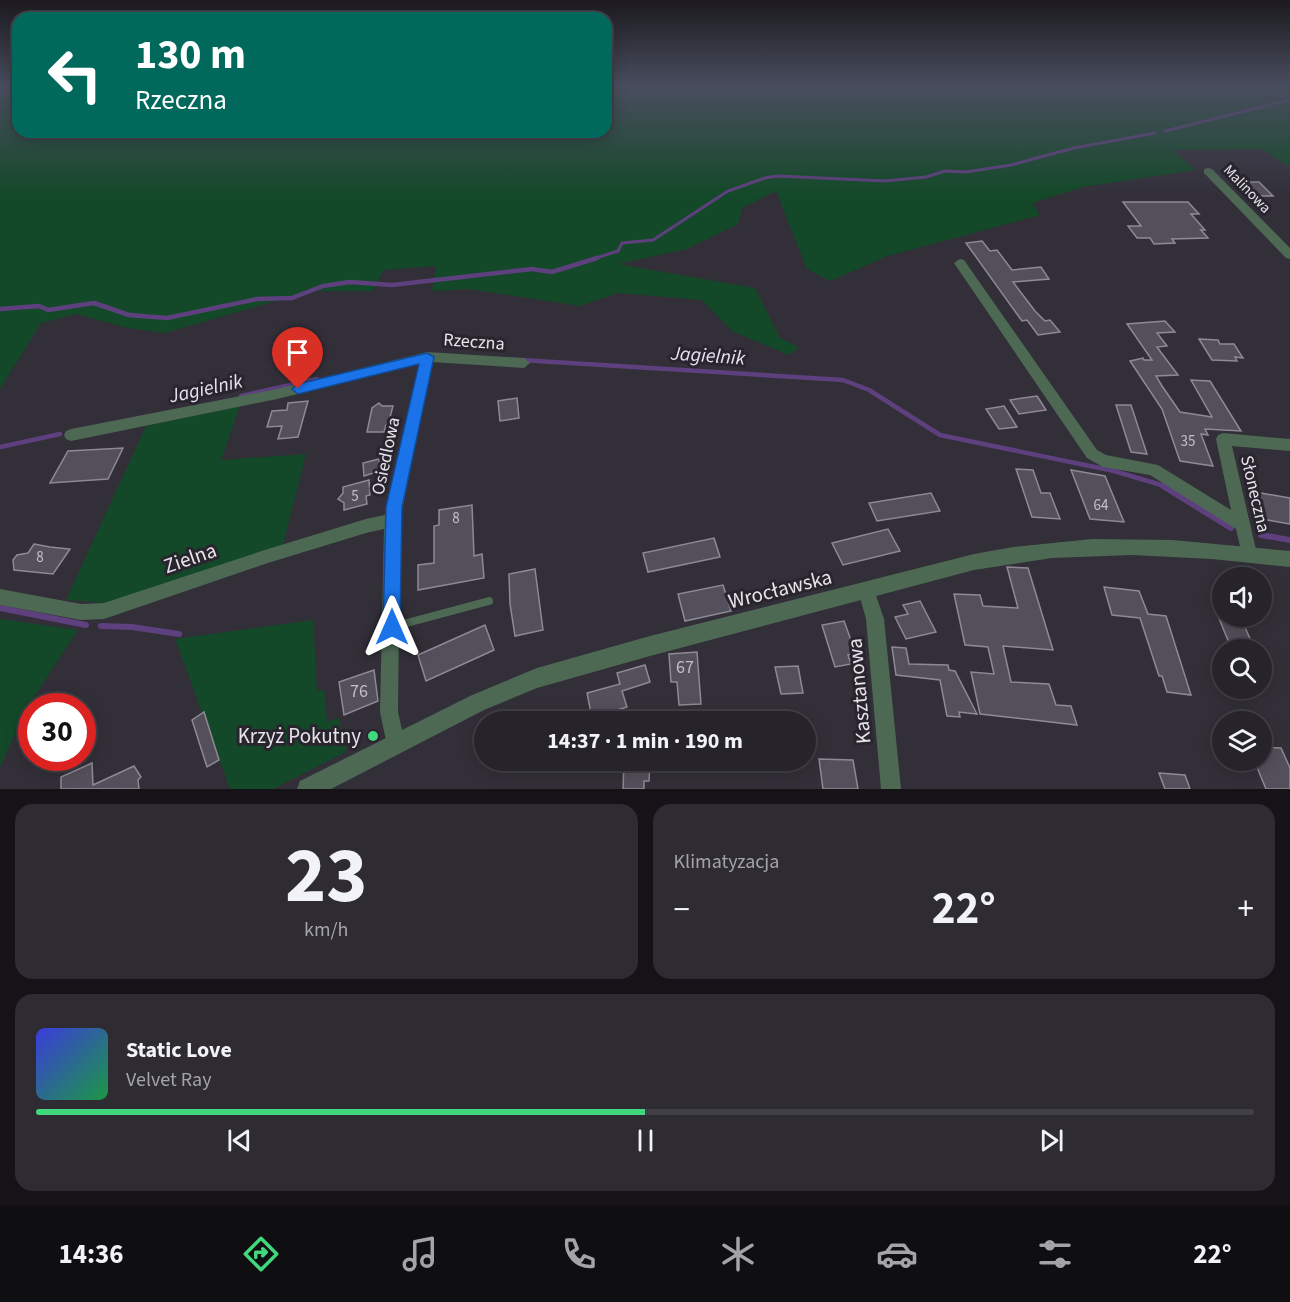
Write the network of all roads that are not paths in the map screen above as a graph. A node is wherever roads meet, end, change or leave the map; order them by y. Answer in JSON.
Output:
{"nodes":[{"id":1,"x":1208,"y":171,"type":"dead end"},
{"id":2,"x":1290,"y":255,"type":"edge"},
{"id":3,"x":960,"y":263,"type":"dead end"},
{"id":4,"x":427,"y":357,"type":"junction"},
{"id":5,"x":524,"y":363,"type":"dead end"},
{"id":6,"x":71,"y":435,"type":"dead end"},
{"id":7,"x":1290,"y":445,"type":"edge"},
{"id":8,"x":392,"y":521,"type":"junction"},
{"id":9,"x":1242,"y":525,"type":"junction"},
{"id":10,"x":1249,"y":554,"type":"junction"},
{"id":11,"x":1290,"y":559,"type":"edge"},
{"id":12,"x":866,"y":590,"type":"junction"},
{"id":13,"x":0,"y":597,"type":"edge"},
{"id":14,"x":489,"y":602,"type":"dead end"},
{"id":15,"x":392,"y":627,"type":"junction"},
{"id":16,"x":395,"y":743,"type":"junction"},
{"id":17,"x":308,"y":789,"type":"edge"},
{"id":18,"x":891,"y":789,"type":"edge"}],
"edges":[{"from":1,"to":2,"type":"street","name":"Malinowa"},
{"from":3,"to":9,"type":"street"},
{"from":4,"to":5,"type":"street","name":"Rzeczna"},
{"from":4,"to":6,"type":"street","name":"Rzeczna"},
{"from":4,"to":8,"type":"street","name":"Osiedlowa"},
{"from":7,"to":9,"type":"street","name":"Słoneczna"},
{"from":8,"to":13,"type":"street","name":"Zielna"},
{"from":8,"to":15,"type":"street","name":"Osiedlowa"},
{"from":9,"to":10,"type":"street","name":"Słoneczna"},
{"from":10,"to":11,"type":"street","name":"Wrocławska"},
{"from":10,"to":12,"type":"street","name":"Wrocławska"},
{"from":12,"to":16,"type":"street","name":"Wrocławska"},
{"from":12,"to":18,"type":"street","name":"Kasztanowa"},
{"from":14,"to":15,"type":"lane"},
{"from":15,"to":16,"type":"street","name":"Osiedlowa"},
{"from":16,"to":17,"type":"street","name":"Wrocławska"}]}
